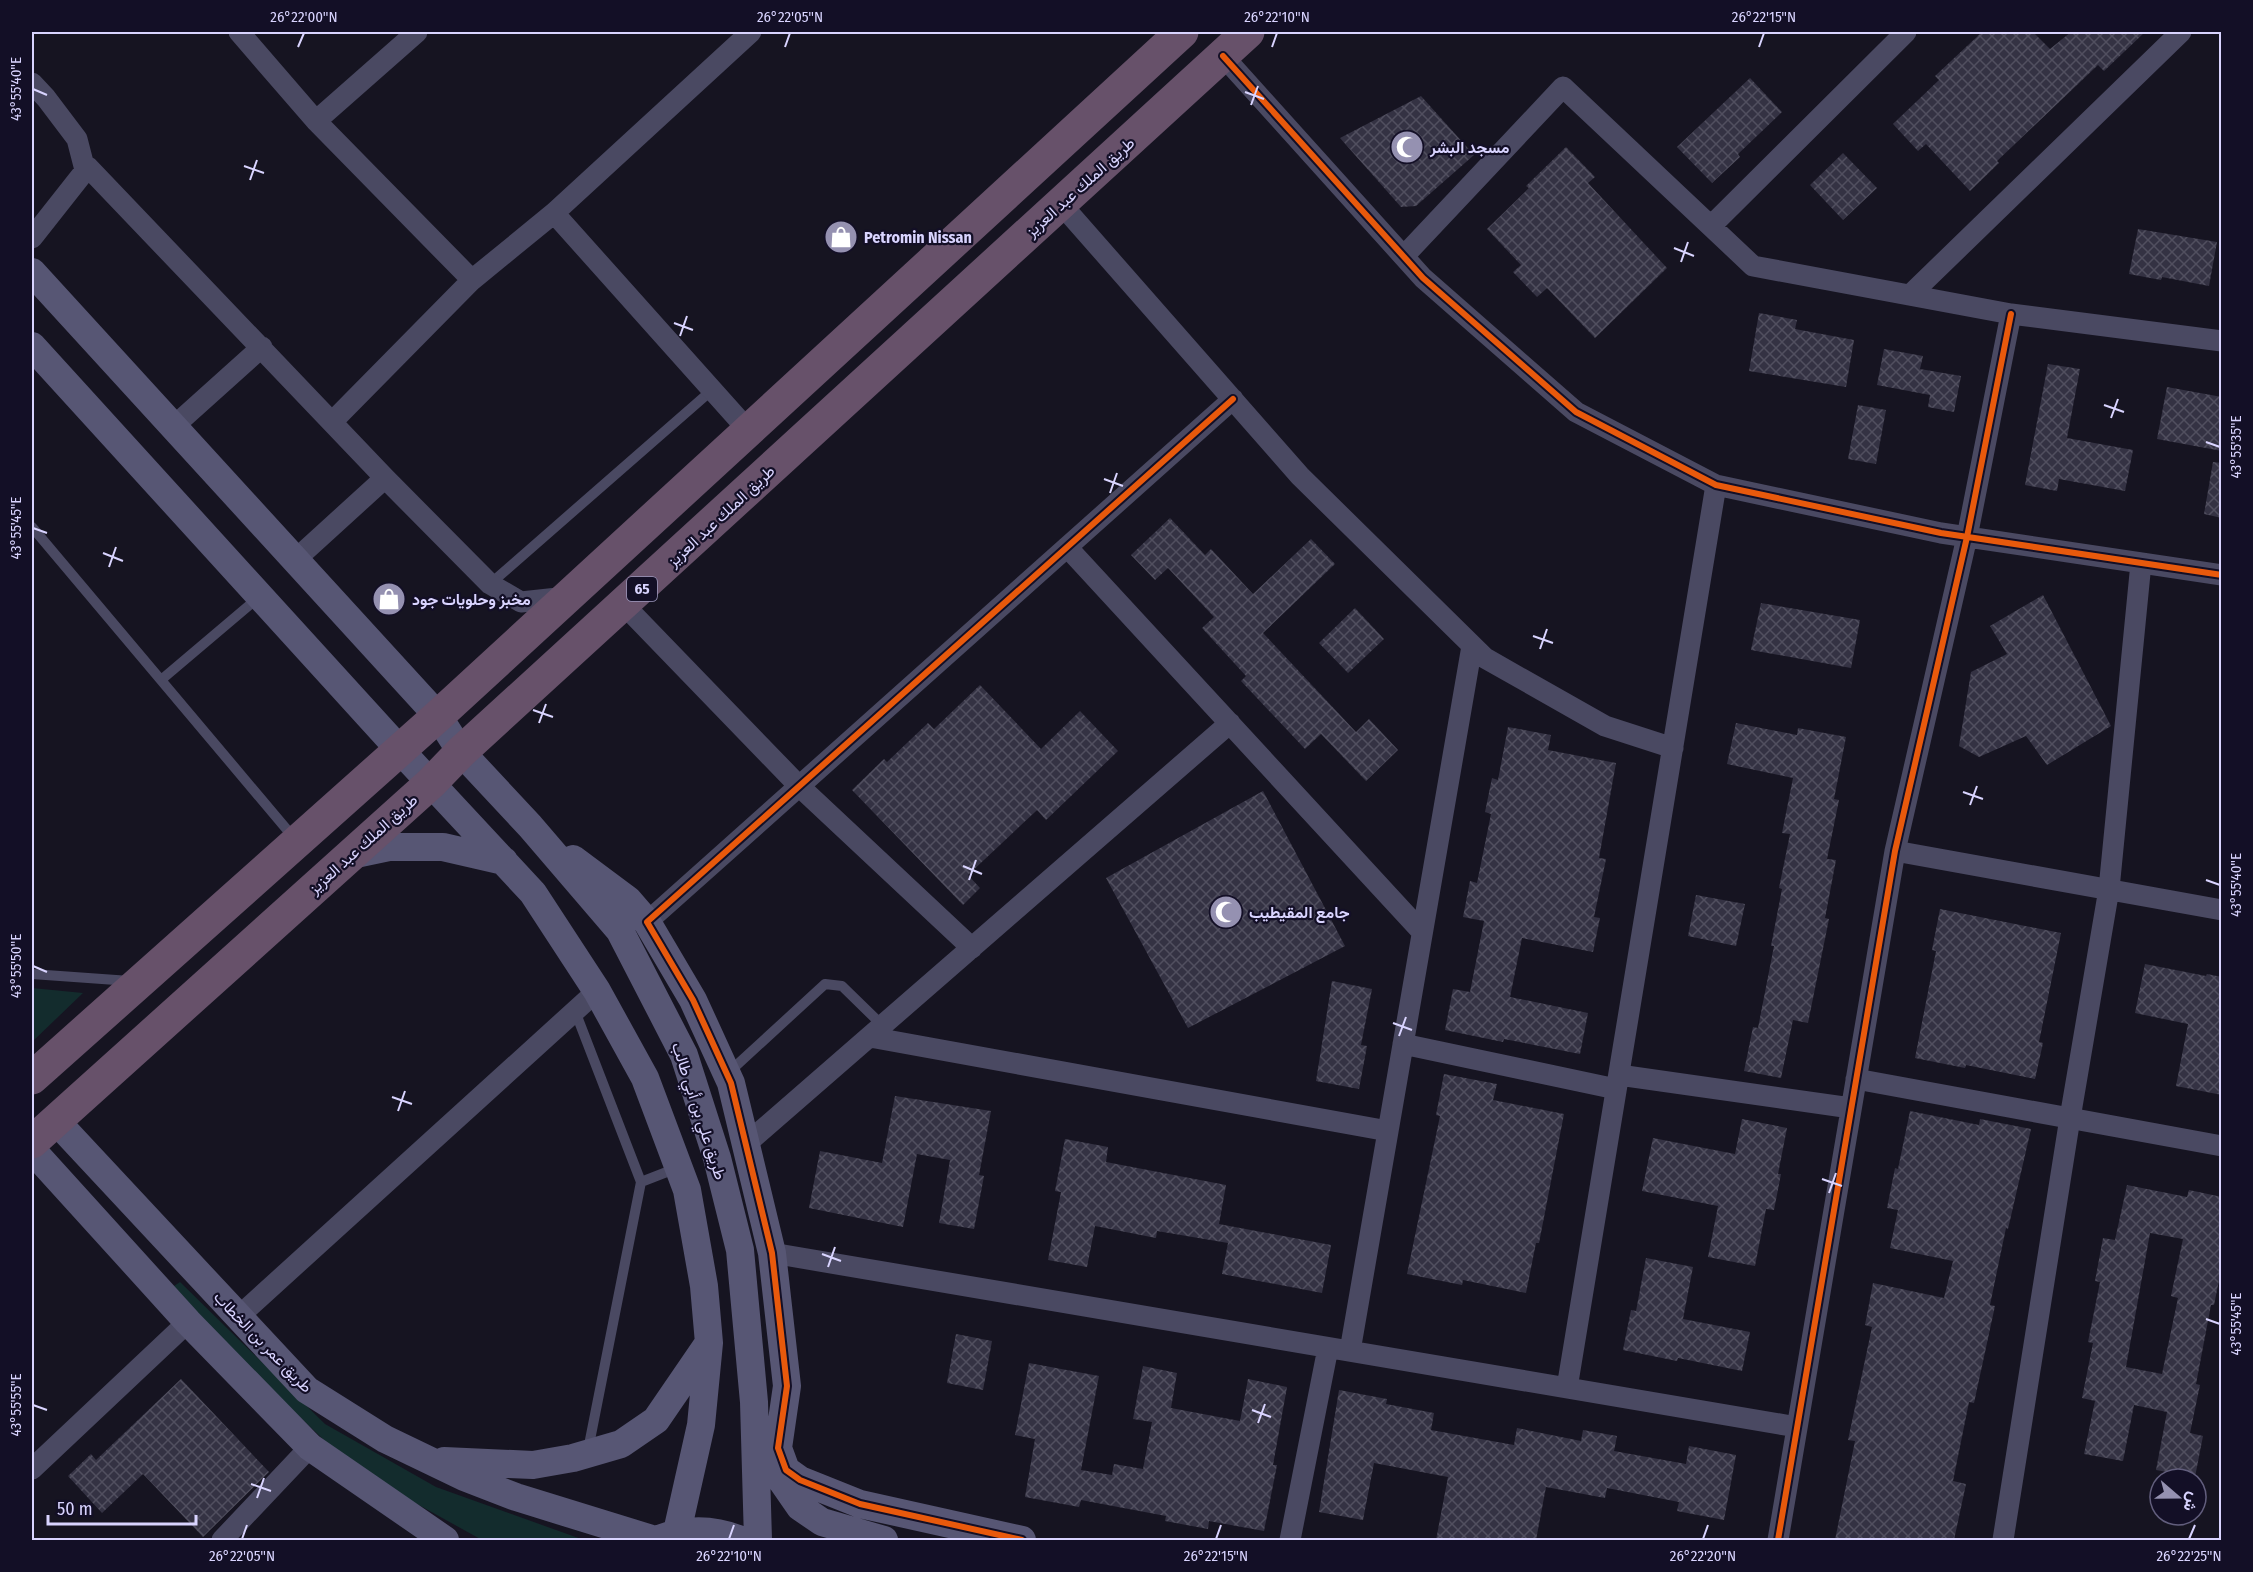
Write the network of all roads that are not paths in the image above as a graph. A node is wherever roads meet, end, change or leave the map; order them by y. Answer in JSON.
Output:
{"nodes":[{"id":1,"x":239,"y":32,"type":"edge"},
{"id":2,"x":417,"y":32,"type":"edge"},
{"id":3,"x":751,"y":32,"type":"edge"},
{"id":4,"x":1182,"y":32,"type":"edge"},
{"id":5,"x":1248,"y":32,"type":"edge"},
{"id":6,"x":1906,"y":32,"type":"edge"},
{"id":7,"x":2181,"y":32,"type":"edge"},
{"id":8,"x":1224,"y":56,"type":"junction"},
{"id":9,"x":32,"y":83,"type":"edge"},
{"id":10,"x":316,"y":121,"type":"junction"},
{"id":11,"x":85,"y":170,"type":"junction"},
{"id":12,"x":1061,"y":204,"type":"junction"},
{"id":13,"x":554,"y":213,"type":"junction"},
{"id":14,"x":1711,"y":226,"type":"junction"},
{"id":15,"x":32,"y":238,"type":"edge"},
{"id":16,"x":1404,"y":256,"type":"junction"},
{"id":17,"x":32,"y":272,"type":"edge"},
{"id":18,"x":472,"y":280,"type":"junction"},
{"id":19,"x":1910,"y":295,"type":"junction"},
{"id":20,"x":2011,"y":314,"type":"junction"},
{"id":21,"x":2222,"y":341,"type":"edge"},
{"id":22,"x":262,"y":347,"type":"junction"},
{"id":23,"x":37,"y":356,"type":"edge"},
{"id":24,"x":712,"y":390,"type":"junction"},
{"id":25,"x":1233,"y":399,"type":"junction"},
{"id":26,"x":332,"y":422,"type":"junction"},
{"id":27,"x":173,"y":427,"type":"junction"},
{"id":28,"x":748,"y":430,"type":"junction"},
{"id":29,"x":385,"y":478,"type":"junction"},
{"id":30,"x":1716,"y":485,"type":"junction"},
{"id":31,"x":32,"y":527,"type":"edge"},
{"id":32,"x":1967,"y":537,"type":"junction"},
{"id":33,"x":1067,"y":547,"type":"junction"},
{"id":34,"x":295,"y":560,"type":"junction"},
{"id":35,"x":2141,"y":563,"type":"junction"},
{"id":36,"x":2222,"y":575,"type":"edge"},
{"id":37,"x":490,"y":584,"type":"junction"},
{"id":38,"x":260,"y":596,"type":"junction"},
{"id":39,"x":568,"y":597,"type":"junction"},
{"id":40,"x":624,"y":605,"type":"junction"},
{"id":41,"x":1472,"y":646,"type":"junction"},
{"id":42,"x":161,"y":680,"type":"junction"},
{"id":43,"x":438,"y":716,"type":"junction"},
{"id":44,"x":1230,"y":723,"type":"junction"},
{"id":45,"x":1673,"y":748,"type":"junction"},
{"id":46,"x":399,"y":749,"type":"junction"},
{"id":47,"x":461,"y":752,"type":"junction"},
{"id":48,"x":431,"y":783,"type":"junction"},
{"id":49,"x":799,"y":786,"type":"junction"},
{"id":50,"x":530,"y":826,"type":"junction"},
{"id":51,"x":297,"y":841,"type":"junction"},
{"id":52,"x":1895,"y":851,"type":"junction"},
{"id":53,"x":351,"y":855,"type":"junction"},
{"id":54,"x":504,"y":861,"type":"junction"},
{"id":55,"x":2109,"y":889,"type":"junction"},
{"id":56,"x":2222,"y":910,"type":"edge"},
{"id":57,"x":647,"y":921,"type":"junction"},
{"id":58,"x":1422,"y":932,"type":"junction"},
{"id":59,"x":972,"y":948,"type":"junction"},
{"id":60,"x":32,"y":974,"type":"edge"},
{"id":61,"x":139,"y":982,"type":"junction"},
{"id":62,"x":685,"y":985,"type":"junction"},
{"id":63,"x":597,"y":991,"type":"junction"},
{"id":64,"x":575,"y":1011,"type":"junction"},
{"id":65,"x":876,"y":1031,"type":"junction"},
{"id":66,"x":1403,"y":1044,"type":"junction"},
{"id":67,"x":684,"y":1055,"type":"junction"},
{"id":68,"x":727,"y":1074,"type":"junction"},
{"id":69,"x":32,"y":1078,"type":"edge"},
{"id":70,"x":1856,"y":1079,"type":"junction"},
{"id":71,"x":1618,"y":1082,"type":"junction"},
{"id":72,"x":1851,"y":1108,"type":"junction"},
{"id":73,"x":2070,"y":1118,"type":"junction"},
{"id":74,"x":56,"y":1121,"type":"junction"},
{"id":75,"x":1388,"y":1131,"type":"junction"},
{"id":76,"x":32,"y":1142,"type":"edge"},
{"id":77,"x":746,"y":1144,"type":"junction"},
{"id":78,"x":2222,"y":1146,"type":"edge"},
{"id":79,"x":32,"y":1150,"type":"edge"},
{"id":80,"x":678,"y":1167,"type":"junction"},
{"id":81,"x":641,"y":1182,"type":"junction"},
{"id":82,"x":740,"y":1250,"type":"junction"},
{"id":83,"x":772,"y":1253,"type":"junction"},
{"id":84,"x":238,"y":1317,"type":"junction"},
{"id":85,"x":188,"y":1322,"type":"junction"},
{"id":86,"x":709,"y":1343,"type":"junction"},
{"id":87,"x":1328,"y":1348,"type":"junction"},
{"id":88,"x":1350,"y":1351,"type":"junction"},
{"id":89,"x":1567,"y":1388,"type":"junction"},
{"id":90,"x":754,"y":1402,"type":"junction"},
{"id":91,"x":1797,"y":1426,"type":"junction"},
{"id":92,"x":310,"y":1447,"type":"junction"},
{"id":93,"x":778,"y":1448,"type":"junction"},
{"id":94,"x":587,"y":1454,"type":"junction"},
{"id":95,"x":431,"y":1461,"type":"junction"},
{"id":96,"x":32,"y":1469,"type":"edge"},
{"id":97,"x":662,"y":1538,"type":"edge"},
{"id":98,"x":222,"y":1540,"type":"edge"},
{"id":99,"x":445,"y":1540,"type":"edge"},
{"id":100,"x":741,"y":1540,"type":"edge"},
{"id":101,"x":758,"y":1540,"type":"edge"},
{"id":102,"x":884,"y":1540,"type":"edge"},
{"id":103,"x":1022,"y":1540,"type":"edge"},
{"id":104,"x":1290,"y":1540,"type":"edge"},
{"id":105,"x":1778,"y":1540,"type":"edge"},
{"id":106,"x":2003,"y":1540,"type":"edge"}],
"edges":[{"from":1,"to":10,"type":"street"},
{"from":2,"to":10,"type":"street"},
{"from":3,"to":13,"type":"street"},
{"from":4,"to":28,"type":"highway"},
{"from":5,"to":8,"type":"highway","name":"طريق الملك عبد العزيز","number":"65"},
{"from":6,"to":14,"type":"street"},
{"from":7,"to":19,"type":"street"},
{"from":8,"to":12,"type":"highway","name":"طريق الملك عبد العزيز","number":"65"},
{"from":8,"to":16,"type":"street"},
{"from":9,"to":11,"type":"street"},
{"from":10,"to":18,"type":"street"},
{"from":11,"to":15,"type":"street"},
{"from":11,"to":22,"type":"street"},
{"from":12,"to":25,"type":"street"},
{"from":12,"to":40,"type":"highway","name":"طريق الملك عبد العزيز","number":"65"},
{"from":13,"to":18,"type":"street"},
{"from":13,"to":24,"type":"street"},
{"from":14,"to":16,"type":"street"},
{"from":14,"to":19,"type":"street"},
{"from":16,"to":30,"type":"street"},
{"from":17,"to":27,"type":"main road","name":"طريق علي بن أبي طالب"},
{"from":18,"to":26,"type":"street"},
{"from":19,"to":20,"type":"street"},
{"from":20,"to":21,"type":"street"},
{"from":20,"to":32,"type":"street"},
{"from":22,"to":26,"type":"street"},
{"from":22,"to":27,"type":"street"},
{"from":23,"to":38,"type":"main road"},
{"from":24,"to":28,"type":"street"},
{"from":24,"to":37,"type":"lane"},
{"from":25,"to":33,"type":"street"},
{"from":25,"to":41,"type":"street"},
{"from":26,"to":29,"type":"street"},
{"from":27,"to":34,"type":"main road","name":"طريق علي بن أبي طالب"},
{"from":28,"to":39,"type":"highway"},
{"from":29,"to":34,"type":"street"},
{"from":29,"to":37,"type":"street"},
{"from":30,"to":32,"type":"street"},
{"from":30,"to":45,"type":"street"},
{"from":31,"to":42,"type":"lane"},
{"from":32,"to":35,"type":"street"},
{"from":32,"to":52,"type":"street"},
{"from":33,"to":44,"type":"street"},
{"from":33,"to":49,"type":"street"},
{"from":34,"to":43,"type":"main road","name":"طريق علي بن أبي طالب"},
{"from":35,"to":36,"type":"street"},
{"from":35,"to":55,"type":"street"},
{"from":37,"to":39,"type":"street"},
{"from":38,"to":42,"type":"lane"},
{"from":38,"to":46,"type":"main road"},
{"from":39,"to":43,"type":"highway"},
{"from":40,"to":47,"type":"highway","name":"طريق الملك عبد العزيز","number":"65"},
{"from":40,"to":49,"type":"street"},
{"from":41,"to":45,"type":"street"},
{"from":41,"to":58,"type":"street"},
{"from":42,"to":51,"type":"lane"},
{"from":43,"to":46,"type":"highway"},
{"from":43,"to":47,"type":"main road","name":"طريق علي بن أبي طالب"},
{"from":44,"to":58,"type":"street"},
{"from":44,"to":59,"type":"street"},
{"from":45,"to":71,"type":"street"},
{"from":46,"to":48,"type":"main road"},
{"from":46,"to":51,"type":"highway"},
{"from":47,"to":48,"type":"highway","name":"طريق الملك عبد العزيز","number":"65"},
{"from":47,"to":50,"type":"main road","name":"طريق علي بن أبي طالب"},
{"from":48,"to":53,"type":"highway","name":"طريق الملك عبد العزيز","number":"65"},
{"from":48,"to":54,"type":"main road"},
{"from":49,"to":57,"type":"street"},
{"from":49,"to":59,"type":"street"},
{"from":50,"to":57,"type":"main road"},
{"from":50,"to":67,"type":"main road","name":"طريق علي بن أبي طالب"},
{"from":51,"to":61,"type":"highway"},
{"from":52,"to":55,"type":"street"},
{"from":52,"to":70,"type":"street"},
{"from":53,"to":54,"type":"main road"},
{"from":53,"to":74,"type":"highway","name":"طريق الملك عبد العزيز","number":"65"},
{"from":54,"to":63,"type":"main road"},
{"from":55,"to":56,"type":"street"},
{"from":55,"to":73,"type":"street"},
{"from":57,"to":62,"type":"main road"},
{"from":58,"to":66,"type":"street"},
{"from":59,"to":65,"type":"street"},
{"from":60,"to":61,"type":"lane"},
{"from":61,"to":69,"type":"highway"},
{"from":62,"to":67,"type":"main road"},
{"from":62,"to":68,"type":"main road"},
{"from":63,"to":64,"type":"street"},
{"from":63,"to":80,"type":"main road"},
{"from":64,"to":81,"type":"lane"},
{"from":64,"to":84,"type":"street"},
{"from":65,"to":68,"type":"lane"},
{"from":65,"to":75,"type":"street"},
{"from":65,"to":77,"type":"street"},
{"from":66,"to":71,"type":"street"},
{"from":66,"to":75,"type":"street"},
{"from":67,"to":82,"type":"main road","name":"طريق علي بن أبي طالب"},
{"from":68,"to":77,"type":"main road"},
{"from":70,"to":72,"type":"street"},
{"from":70,"to":73,"type":"street"},
{"from":71,"to":72,"type":"street"},
{"from":71,"to":89,"type":"street"},
{"from":72,"to":91,"type":"street"},
{"from":73,"to":78,"type":"street"},
{"from":73,"to":106,"type":"street"},
{"from":74,"to":76,"type":"highway","name":"طريق الملك عبد العزيز","number":"65"},
{"from":74,"to":84,"type":"main road","name":"طريق عمر بن الخطاب"},
{"from":75,"to":88,"type":"street"},
{"from":77,"to":83,"type":"main road"},
{"from":79,"to":85,"type":"main road"},
{"from":80,"to":81,"type":"lane"},
{"from":80,"to":86,"type":"main road"},
{"from":81,"to":94,"type":"lane"},
{"from":82,"to":90,"type":"main road","name":"طريق علي بن أبي طالب"},
{"from":82,"to":93,"type":"main road"},
{"from":83,"to":87,"type":"street"},
{"from":83,"to":93,"type":"main road"},
{"from":84,"to":95,"type":"main road","name":"طريق عمر بن الخطاب"},
{"from":85,"to":92,"type":"main road"},
{"from":85,"to":96,"type":"street"},
{"from":86,"to":94,"type":"main road"},
{"from":86,"to":97,"type":"main road"},
{"from":87,"to":88,"type":"street"},
{"from":87,"to":104,"type":"street"},
{"from":88,"to":89,"type":"street"},
{"from":89,"to":91,"type":"street"},
{"from":90,"to":101,"type":"main road","name":"طريق علي بن أبي طالب"},
{"from":90,"to":102,"type":"main road"},
{"from":91,"to":105,"type":"street"},
{"from":92,"to":98,"type":"street"},
{"from":92,"to":99,"type":"main road"},
{"from":93,"to":103,"type":"main road"},
{"from":94,"to":95,"type":"main road"},
{"from":95,"to":97,"type":"main road","name":"طريق عمر بن الخطاب"},
{"from":97,"to":100,"type":"main road","name":"طريق عمر بن الخطاب"}]}
